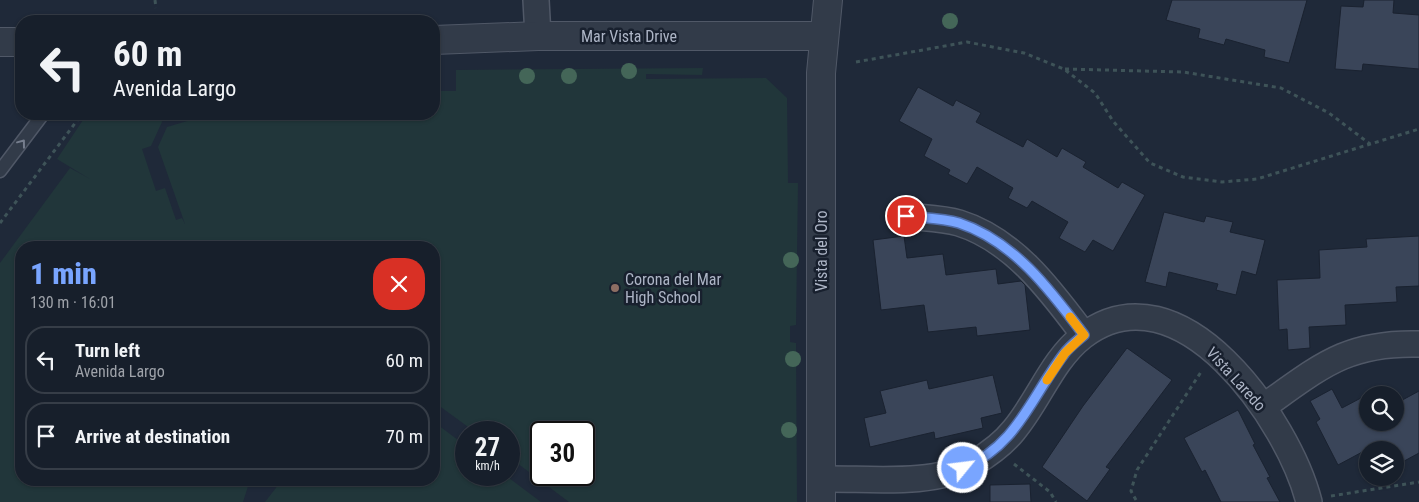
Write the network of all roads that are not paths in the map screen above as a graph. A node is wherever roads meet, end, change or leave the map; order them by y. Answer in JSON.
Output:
{"nodes":[{"id":1,"x":536,"y":0,"type":"edge"},
{"id":2,"x":828,"y":0,"type":"edge"},
{"id":3,"x":538,"y":36,"type":"junction"},
{"id":4,"x":824,"y":36,"type":"junction"},
{"id":5,"x":440,"y":40,"type":"edge"},
{"id":6,"x":0,"y":42,"type":"edge"},
{"id":7,"x":15,"y":42,"type":"edge"},
{"id":8,"x":39,"y":120,"type":"edge"},
{"id":9,"x":0,"y":172,"type":"edge"},
{"id":10,"x":906,"y":216,"type":"dead end"},
{"id":11,"x":1084,"y":335,"type":"junction"},
{"id":12,"x":1419,"y":344,"type":"edge"},
{"id":13,"x":1263,"y":407,"type":"junction"},
{"id":14,"x":822,"y":490,"type":"edge"},
{"id":15,"x":1308,"y":501,"type":"edge"}],
"edges":[{"from":1,"to":3,"type":"street"},
{"from":2,"to":4,"type":"street","name":"Vista del Oro"},
{"from":3,"to":4,"type":"street","name":"Mar Vista Drive"},
{"from":3,"to":5,"type":"street","name":"Mar Vista Drive"},
{"from":4,"to":14,"type":"street","name":"Vista del Oro"},
{"from":6,"to":7,"type":"street"},
{"from":9,"to":8,"type":"lane","one_way":true},
{"from":10,"to":11,"type":"street"},
{"from":11,"to":13,"type":"street","name":"Vista Laredo"},
{"from":11,"to":14,"type":"street","name":"Vista Laredo"},
{"from":12,"to":13,"type":"street"},
{"from":13,"to":15,"type":"street","name":"Vista Laredo"}]}
